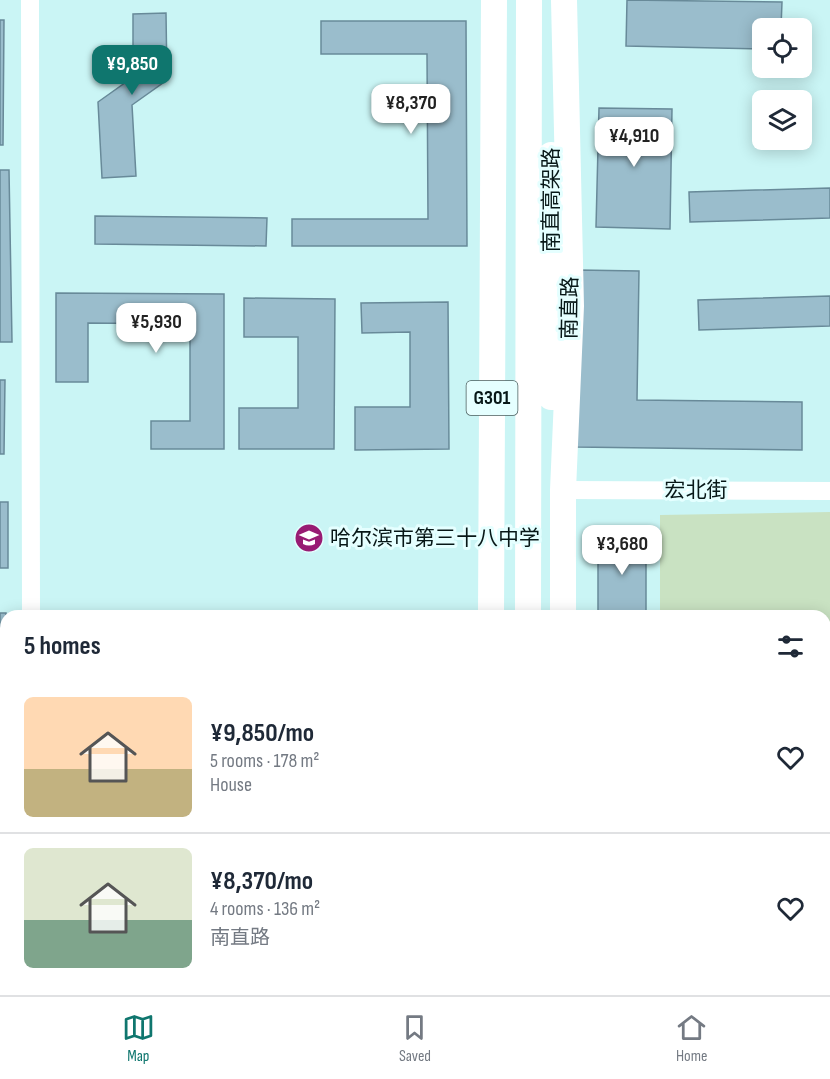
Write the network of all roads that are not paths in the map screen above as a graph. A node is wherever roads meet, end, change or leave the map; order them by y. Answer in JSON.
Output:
{"nodes":[{"id":1,"x":30,"y":0,"type":"edge"},
{"id":2,"x":494,"y":0,"type":"edge"},
{"id":3,"x":529,"y":0,"type":"edge"},
{"id":4,"x":551,"y":0,"type":"edge"},
{"id":5,"x":564,"y":0,"type":"edge"},
{"id":6,"x":563,"y":490,"type":"junction"},
{"id":7,"x":830,"y":491,"type":"edge"},
{"id":8,"x":31,"y":610,"type":"edge"},
{"id":9,"x":491,"y":610,"type":"edge"},
{"id":10,"x":528,"y":610,"type":"edge"},
{"id":11,"x":551,"y":610,"type":"edge"},
{"id":12,"x":563,"y":610,"type":"edge"}],
"edges":[{"from":1,"to":8,"type":"street"},
{"from":2,"to":9,"type":"highway","number":"G301"},
{"from":3,"to":10,"type":"highway","name":"南直高架路"},
{"from":4,"to":11,"type":"highway","name":"南直高架路"},
{"from":5,"to":6,"type":"highway","name":"南直路"},
{"from":6,"to":7,"type":"street","name":"宏北街"},
{"from":6,"to":12,"type":"highway","name":"南直路"}]}
